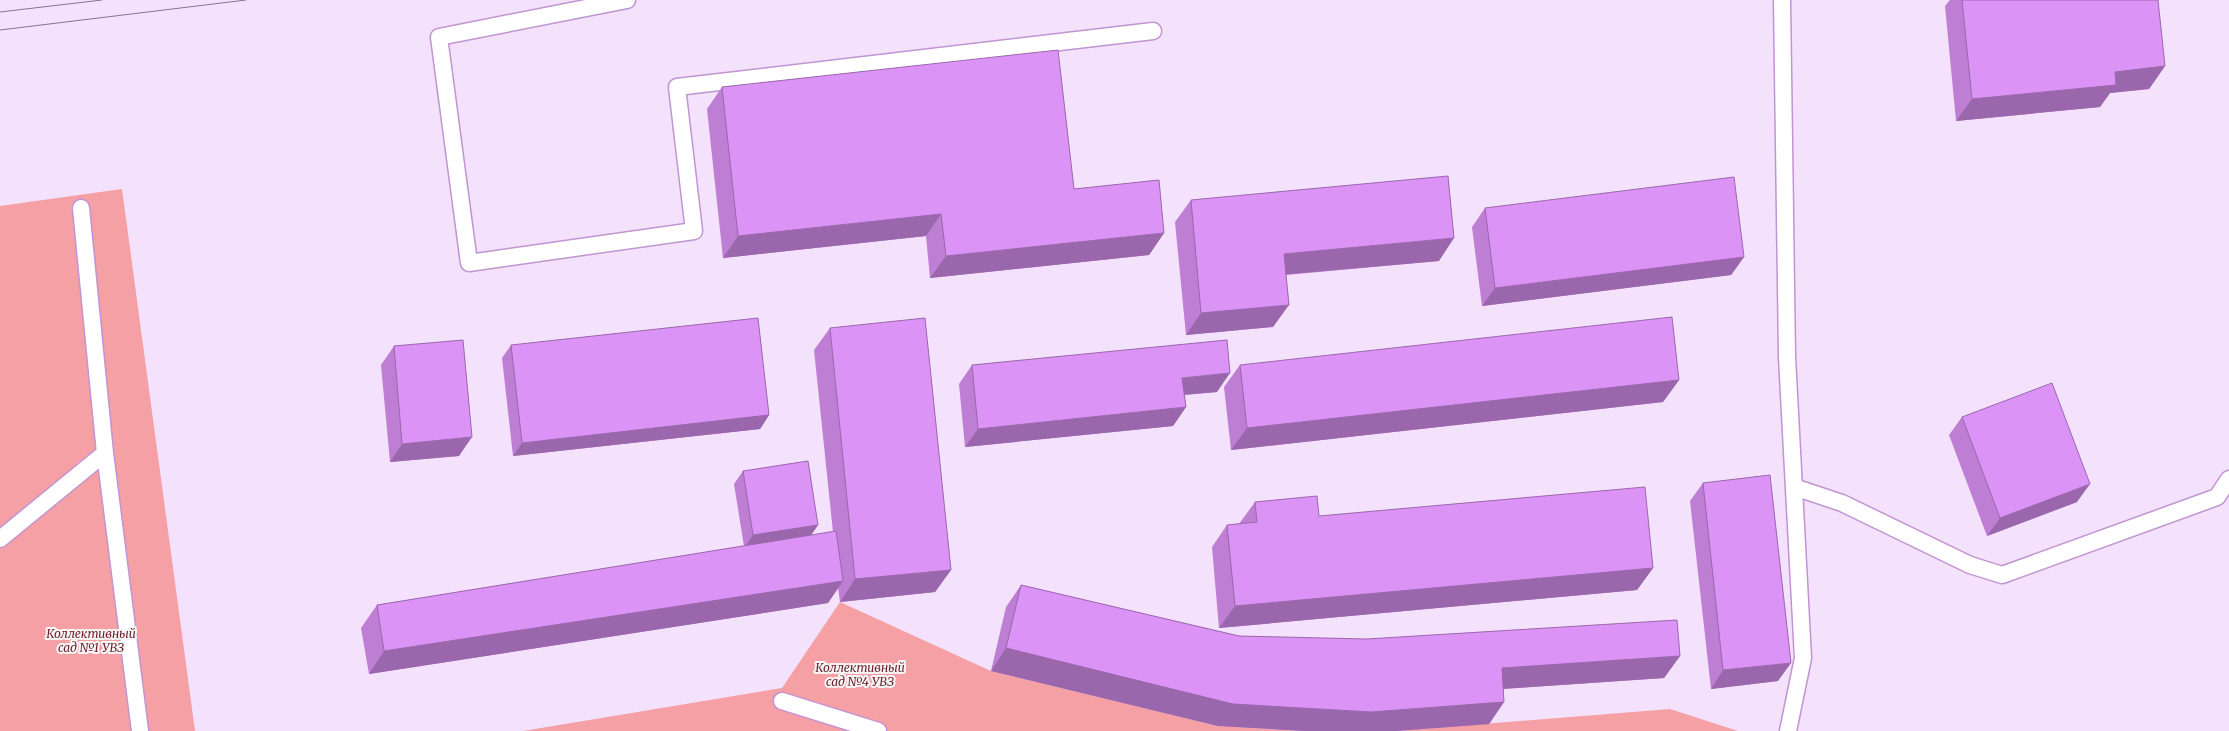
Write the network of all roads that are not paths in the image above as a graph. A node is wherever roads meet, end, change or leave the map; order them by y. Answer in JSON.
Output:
{"nodes":[{"id":1,"x":627,"y":0,"type":"edge"},
{"id":2,"x":1782,"y":0,"type":"edge"},
{"id":3,"x":1152,"y":31,"type":"dead end"},
{"id":4,"x":80,"y":208,"type":"dead end"},
{"id":5,"x":105,"y":453,"type":"junction"},
{"id":6,"x":2229,"y":479,"type":"edge"},
{"id":7,"x":1794,"y":487,"type":"junction"},
{"id":8,"x":0,"y":539,"type":"edge"},
{"id":9,"x":782,"y":701,"type":"dead end"},
{"id":10,"x":140,"y":731,"type":"edge"},
{"id":11,"x":878,"y":731,"type":"edge"},
{"id":12,"x":1788,"y":731,"type":"edge"}],
"edges":[{"from":1,"to":3,"type":"lane"},
{"from":2,"to":7,"type":"lane"},
{"from":4,"to":5,"type":"lane"},
{"from":5,"to":8,"type":"lane"},
{"from":5,"to":10,"type":"lane"},
{"from":6,"to":7,"type":"lane"},
{"from":7,"to":12,"type":"lane"},
{"from":9,"to":11,"type":"lane"}]}
